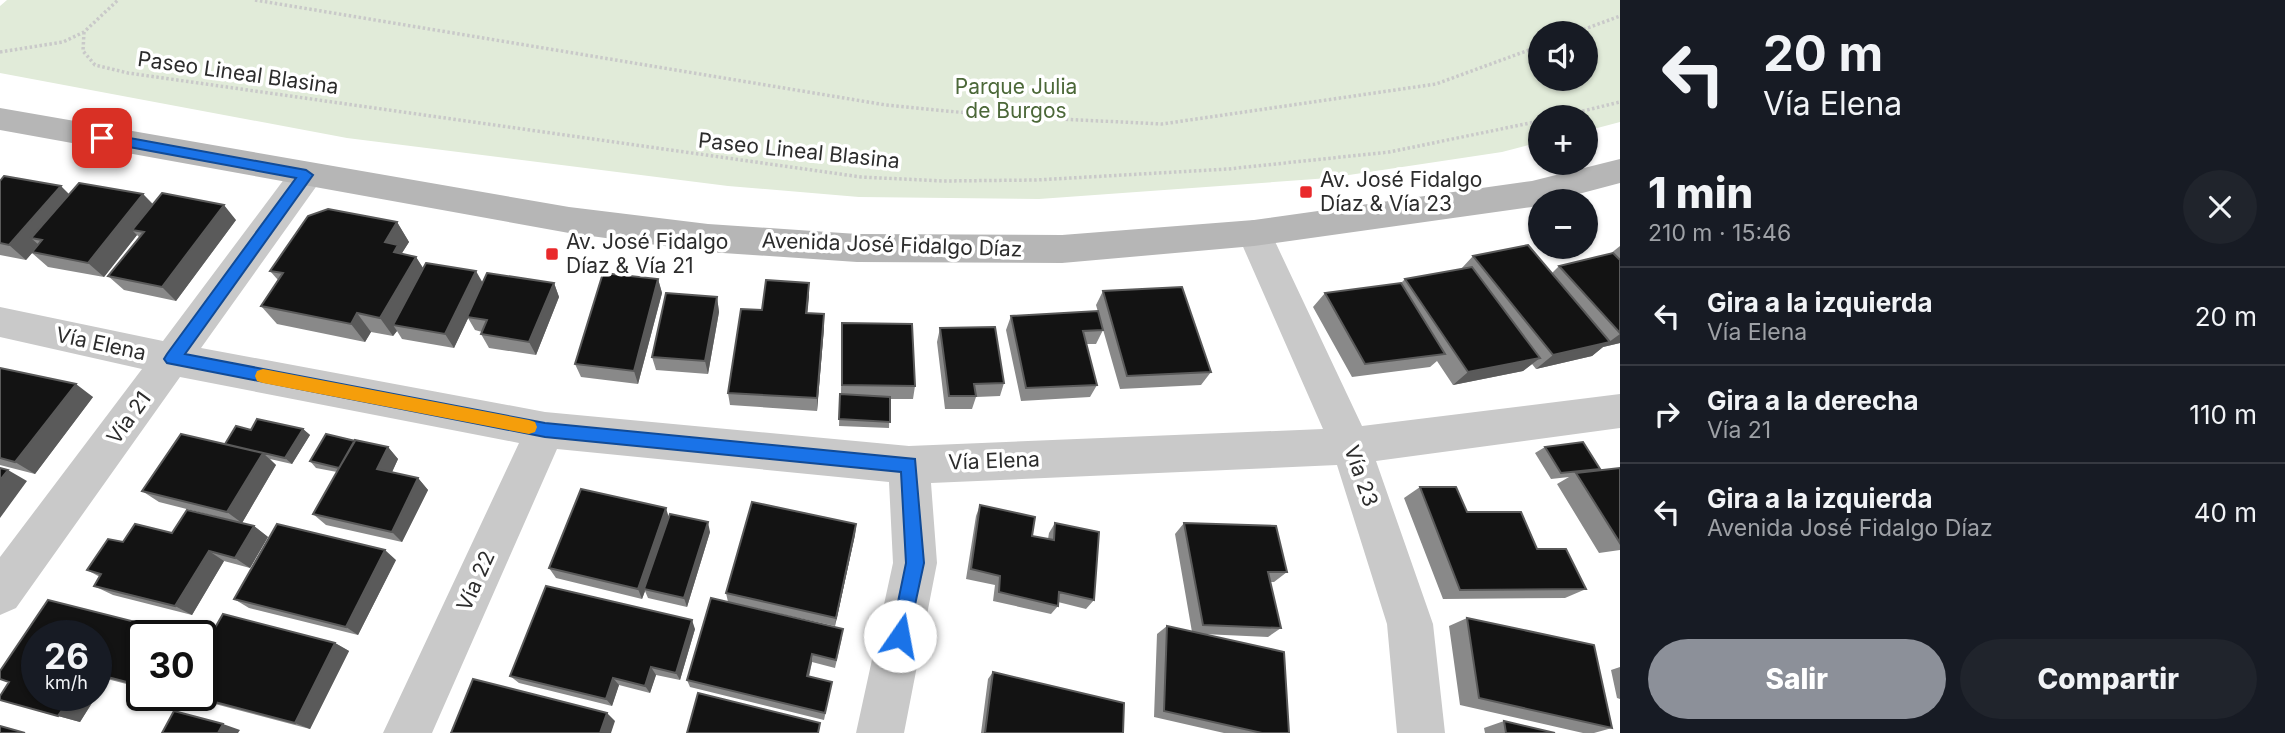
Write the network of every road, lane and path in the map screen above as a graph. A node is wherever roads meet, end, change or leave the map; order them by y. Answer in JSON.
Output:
{"nodes":[{"id":1,"x":118,"y":0,"type":"edge"},
{"id":2,"x":255,"y":0,"type":"edge"},
{"id":3,"x":1620,"y":16,"type":"edge"},
{"id":4,"x":1598,"y":24,"type":"edge"},
{"id":5,"x":84,"y":32,"type":"junction"},
{"id":6,"x":1528,"y":50,"type":"edge"},
{"id":7,"x":0,"y":52,"type":"edge"},
{"id":8,"x":1620,"y":102,"type":"edge"},
{"id":9,"x":1598,"y":107,"type":"edge"},
{"id":10,"x":0,"y":119,"type":"edge"},
{"id":11,"x":1528,"y":123,"type":"edge"},
{"id":12,"x":1620,"y":172,"type":"edge"},
{"id":13,"x":306,"y":175,"type":"junction"},
{"id":14,"x":1254,"y":233,"type":"junction"},
{"id":15,"x":0,"y":322,"type":"edge"},
{"id":16,"x":172,"y":359,"type":"junction"},
{"id":17,"x":1620,"y":411,"type":"edge"},
{"id":18,"x":545,"y":430,"type":"junction"},
{"id":19,"x":1351,"y":446,"type":"junction"},
{"id":20,"x":909,"y":465,"type":"junction"},
{"id":21,"x":0,"y":593,"type":"edge"},
{"id":22,"x":407,"y":733,"type":"edge"},
{"id":23,"x":880,"y":733,"type":"edge"},
{"id":24,"x":1421,"y":733,"type":"edge"}],
"edges":[{"from":1,"to":5,"type":"path"},
{"from":2,"to":6,"type":"path"},
{"from":3,"to":4,"type":"path"},
{"from":5,"to":7,"type":"path"},
{"from":5,"to":11,"type":"path","name":"Paseo Lineal Blasina"},
{"from":8,"to":9,"type":"path"},
{"from":10,"to":13,"type":"street","name":"Avenida José Fidalgo Díaz"},
{"from":12,"to":14,"type":"street","name":"Avenida José Fidalgo Díaz"},
{"from":13,"to":14,"type":"street","name":"Avenida José Fidalgo Díaz"},
{"from":13,"to":16,"type":"street","name":"Vía 21"},
{"from":14,"to":19,"type":"street","name":"Vía 23"},
{"from":15,"to":16,"type":"street","name":"Vía Elena"},
{"from":16,"to":18,"type":"street","name":"Vía Elena"},
{"from":16,"to":21,"type":"street","name":"Vía 21"},
{"from":17,"to":19,"type":"street","name":"Vía Elena"},
{"from":18,"to":20,"type":"street","name":"Vía Elena"},
{"from":18,"to":22,"type":"street","name":"Vía 22"},
{"from":19,"to":20,"type":"street","name":"Vía Elena"},
{"from":19,"to":24,"type":"street","name":"Vía 23"},
{"from":20,"to":23,"type":"street"}]}
